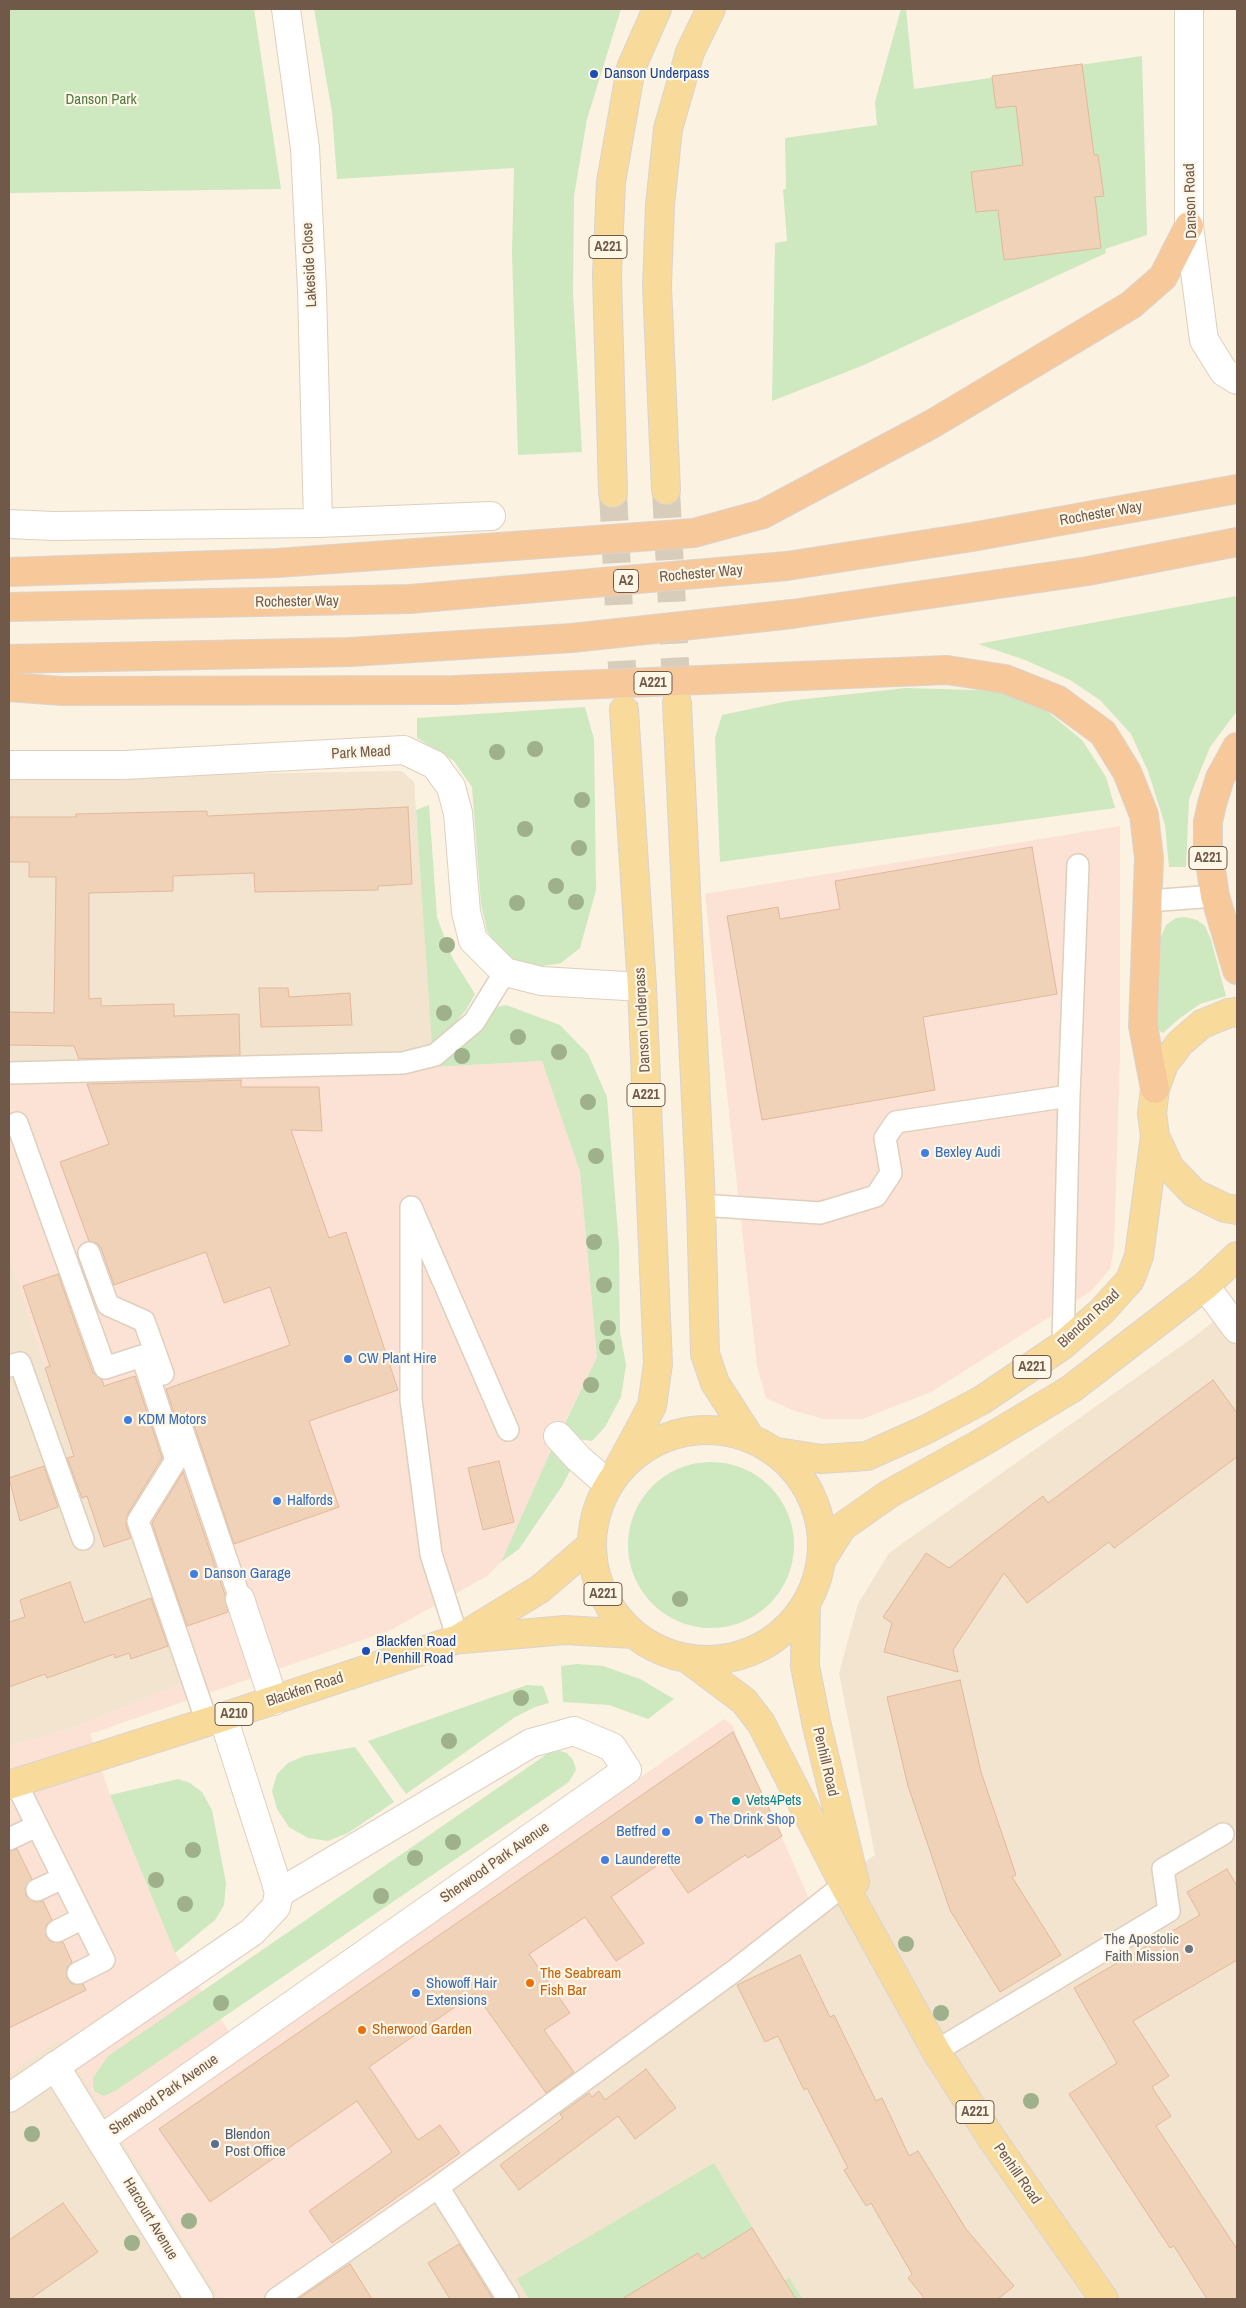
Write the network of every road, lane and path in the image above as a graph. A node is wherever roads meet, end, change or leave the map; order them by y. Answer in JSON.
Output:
{"nodes":[{"id":1,"x":286,"y":9,"type":"edge"},
{"id":2,"x":657,"y":9,"type":"edge"},
{"id":3,"x":711,"y":9,"type":"edge"},
{"id":4,"x":1188,"y":9,"type":"edge"},
{"id":5,"x":1189,"y":226,"type":"junction"},
{"id":6,"x":1237,"y":380,"type":"edge"},
{"id":7,"x":1237,"y":489,"type":"edge"},
{"id":8,"x":666,"y":490,"type":"tunnel mouth"},
{"id":9,"x":614,"y":493,"type":"tunnel mouth"},
{"id":10,"x":491,"y":516,"type":"dead end"},
{"id":11,"x":318,"y":522,"type":"junction"},
{"id":12,"x":9,"y":524,"type":"edge"},
{"id":13,"x":1237,"y":542,"type":"edge"},
{"id":14,"x":9,"y":572,"type":"edge"},
{"id":15,"x":9,"y":607,"type":"edge"},
{"id":16,"x":9,"y":659,"type":"edge"},
{"id":17,"x":9,"y":687,"type":"edge"},
{"id":18,"x":677,"y":703,"type":"tunnel mouth"},
{"id":19,"x":624,"y":710,"type":"tunnel mouth"},
{"id":20,"x":1237,"y":747,"type":"edge"},
{"id":21,"x":9,"y":765,"type":"edge"},
{"id":22,"x":1078,"y":865,"type":"dead end"},
{"id":23,"x":1215,"y":896,"type":"junction"},
{"id":24,"x":1148,"y":901,"type":"junction"},
{"id":25,"x":1237,"y":970,"type":"edge"},
{"id":26,"x":505,"y":972,"type":"junction"},
{"id":27,"x":642,"y":987,"type":"junction"},
{"id":28,"x":1237,"y":1012,"type":"edge"},
{"id":29,"x":9,"y":1072,"type":"edge"},
{"id":30,"x":1155,"y":1089,"type":"junction"},
{"id":31,"x":1069,"y":1096,"type":"junction"},
{"id":32,"x":17,"y":1123,"type":"dead end"},
{"id":33,"x":1155,"y":1136,"type":"junction"},
{"id":34,"x":701,"y":1205,"type":"junction"},
{"id":35,"x":1237,"y":1210,"type":"edge"},
{"id":36,"x":89,"y":1253,"type":"dead end"},
{"id":37,"x":1237,"y":1256,"type":"edge"},
{"id":38,"x":1206,"y":1286,"type":"junction"},
{"id":39,"x":1237,"y":1329,"type":"edge"},
{"id":40,"x":1063,"y":1345,"type":"junction"},
{"id":41,"x":9,"y":1366,"type":"edge"},
{"id":42,"x":508,"y":1430,"type":"dead end"},
{"id":43,"x":558,"y":1436,"type":"dead end"},
{"id":44,"x":749,"y":1436,"type":"junction"},
{"id":45,"x":777,"y":1452,"type":"junction"},
{"id":46,"x":612,"y":1478,"type":"junction"},
{"id":47,"x":83,"y":1539,"type":"dead end"},
{"id":48,"x":590,"y":1546,"type":"junction"},
{"id":49,"x":822,"y":1560,"type":"junction"},
{"id":50,"x":240,"y":1599,"type":"joint"},
{"id":51,"x":806,"y":1605,"type":"junction"},
{"id":52,"x":633,"y":1634,"type":"junction"},
{"id":53,"x":458,"y":1639,"type":"junction"},
{"id":54,"x":688,"y":1659,"type":"junction"},
{"id":55,"x":274,"y":1701,"type":"junction"},
{"id":56,"x":215,"y":1720,"type":"junction"},
{"id":57,"x":12,"y":1784,"type":"edge"},
{"id":58,"x":38,"y":1826,"type":"junction"},
{"id":59,"x":1223,"y":1834,"type":"dead end"},
{"id":60,"x":9,"y":1839,"type":"edge"},
{"id":61,"x":63,"y":1878,"type":"junction"},
{"id":62,"x":844,"y":1885,"type":"junction"},
{"id":63,"x":37,"y":1890,"type":"dead end"},
{"id":64,"x":279,"y":1893,"type":"junction"},
{"id":65,"x":862,"y":1915,"type":"junction"},
{"id":66,"x":83,"y":1918,"type":"junction"},
{"id":67,"x":57,"y":1931,"type":"dead end"},
{"id":68,"x":78,"y":1973,"type":"dead end"},
{"id":69,"x":936,"y":2051,"type":"junction"},
{"id":70,"x":55,"y":2066,"type":"junction"},
{"id":71,"x":9,"y":2098,"type":"edge"},
{"id":72,"x":101,"y":2139,"type":"junction"},
{"id":73,"x":438,"y":2187,"type":"junction"},
{"id":74,"x":199,"y":2299,"type":"edge"},
{"id":75,"x":276,"y":2299,"type":"edge"},
{"id":76,"x":508,"y":2299,"type":"edge"},
{"id":77,"x":1104,"y":2299,"type":"edge"}],
"edges":[{"from":1,"to":11,"type":"street","name":"Lakeside Close"},
{"from":2,"to":9,"type":"main road","number":"A221"},
{"from":3,"to":8,"type":"main road"},
{"from":4,"to":5,"type":"street","name":"Danson Road"},
{"from":5,"to":6,"type":"street","name":"Danson Road"},
{"from":5,"to":14,"type":"highway"},
{"from":7,"to":15,"type":"highway","name":"Rochester Way","number":"A2"},
{"from":10,"to":11,"type":"street"},
{"from":11,"to":12,"type":"street"},
{"from":13,"to":16,"type":"highway"},
{"from":17,"to":24,"type":"highway","number":"A221"},
{"from":18,"to":34,"type":"main road","number":"A221"},
{"from":19,"to":27,"type":"main road","name":"Danson Underpass","number":"A221"},
{"from":20,"to":23,"type":"highway","number":"A221"},
{"from":21,"to":26,"type":"street","name":"Park Mead"},
{"from":22,"to":31,"type":"lane"},
{"from":23,"to":24,"type":"lane"},
{"from":23,"to":25,"type":"highway","number":"A221"},
{"from":24,"to":30,"type":"highway","number":"A221"},
{"from":26,"to":27,"type":"street"},
{"from":26,"to":29,"type":"lane"},
{"from":27,"to":46,"type":"main road","name":"Danson Underpass","number":"A221"},
{"from":28,"to":30,"type":"main road","name":"Blendon Road","number":"A221"},
{"from":30,"to":33,"type":"main road","name":"Blendon Road","number":"A221"},
{"from":31,"to":34,"type":"lane"},
{"from":31,"to":40,"type":"lane"},
{"from":32,"to":56,"type":"lane"},
{"from":33,"to":35,"type":"main road","name":"Blendon Road","number":"A221"},
{"from":33,"to":40,"type":"main road","name":"Blendon Road","number":"A221"},
{"from":34,"to":44,"type":"main road","number":"A221"},
{"from":36,"to":50,"type":"lane"},
{"from":37,"to":38,"type":"main road","number":"A221"},
{"from":38,"to":39,"type":"street"},
{"from":38,"to":49,"type":"main road","number":"A221"},
{"from":40,"to":45,"type":"main road","name":"Blendon Road","number":"A221"},
{"from":41,"to":47,"type":"lane"},
{"from":42,"to":53,"type":"lane"},
{"from":43,"to":46,"type":"street"},
{"from":44,"to":45,"type":"main road","name":"Penhill Road","number":"A221"},
{"from":44,"to":46,"type":"main road","name":"Penhill Road","number":"A221"},
{"from":45,"to":49,"type":"main road","name":"Penhill Road","number":"A221"},
{"from":46,"to":48,"type":"main road","name":"Penhill Road","number":"A221"},
{"from":48,"to":52,"type":"main road","name":"Penhill Road","number":"A221"},
{"from":48,"to":53,"type":"main road","name":"Blackfen Road"},
{"from":49,"to":51,"type":"main road","name":"Penhill Road","number":"A221"},
{"from":50,"to":55,"type":"street"},
{"from":51,"to":54,"type":"main road","name":"Penhill Road","number":"A221"},
{"from":51,"to":65,"type":"main road","name":"Penhill Road","number":"A221"},
{"from":52,"to":53,"type":"main road","name":"Blackfen Road"},
{"from":52,"to":54,"type":"main road","name":"Penhill Road","number":"A221"},
{"from":53,"to":55,"type":"main road","name":"Blackfen Road","number":"A210"},
{"from":54,"to":62,"type":"main road","name":"Penhill Road","number":"A221"},
{"from":55,"to":56,"type":"main road","name":"Blackfen Road","number":"A210"},
{"from":56,"to":57,"type":"main road","name":"Blackfen Road","number":"A210"},
{"from":56,"to":64,"type":"street"},
{"from":57,"to":58,"type":"lane"},
{"from":58,"to":60,"type":"lane"},
{"from":58,"to":61,"type":"lane"},
{"from":59,"to":69,"type":"lane"},
{"from":61,"to":63,"type":"lane"},
{"from":61,"to":66,"type":"lane"},
{"from":62,"to":65,"type":"main road","name":"Penhill Road","number":"A221"},
{"from":62,"to":73,"type":"lane"},
{"from":64,"to":70,"type":"street"},
{"from":64,"to":72,"type":"street","name":"Sherwood Park Avenue"},
{"from":65,"to":69,"type":"main road","name":"Penhill Road","number":"A221"},
{"from":66,"to":67,"type":"lane"},
{"from":66,"to":68,"type":"lane"},
{"from":69,"to":77,"type":"main road","name":"Penhill Road","number":"A221"},
{"from":70,"to":71,"type":"street"},
{"from":70,"to":72,"type":"street","name":"Sherwood Park Avenue"},
{"from":72,"to":74,"type":"street","name":"Harcourt Avenue"},
{"from":73,"to":75,"type":"lane"},
{"from":73,"to":76,"type":"lane"}]}
